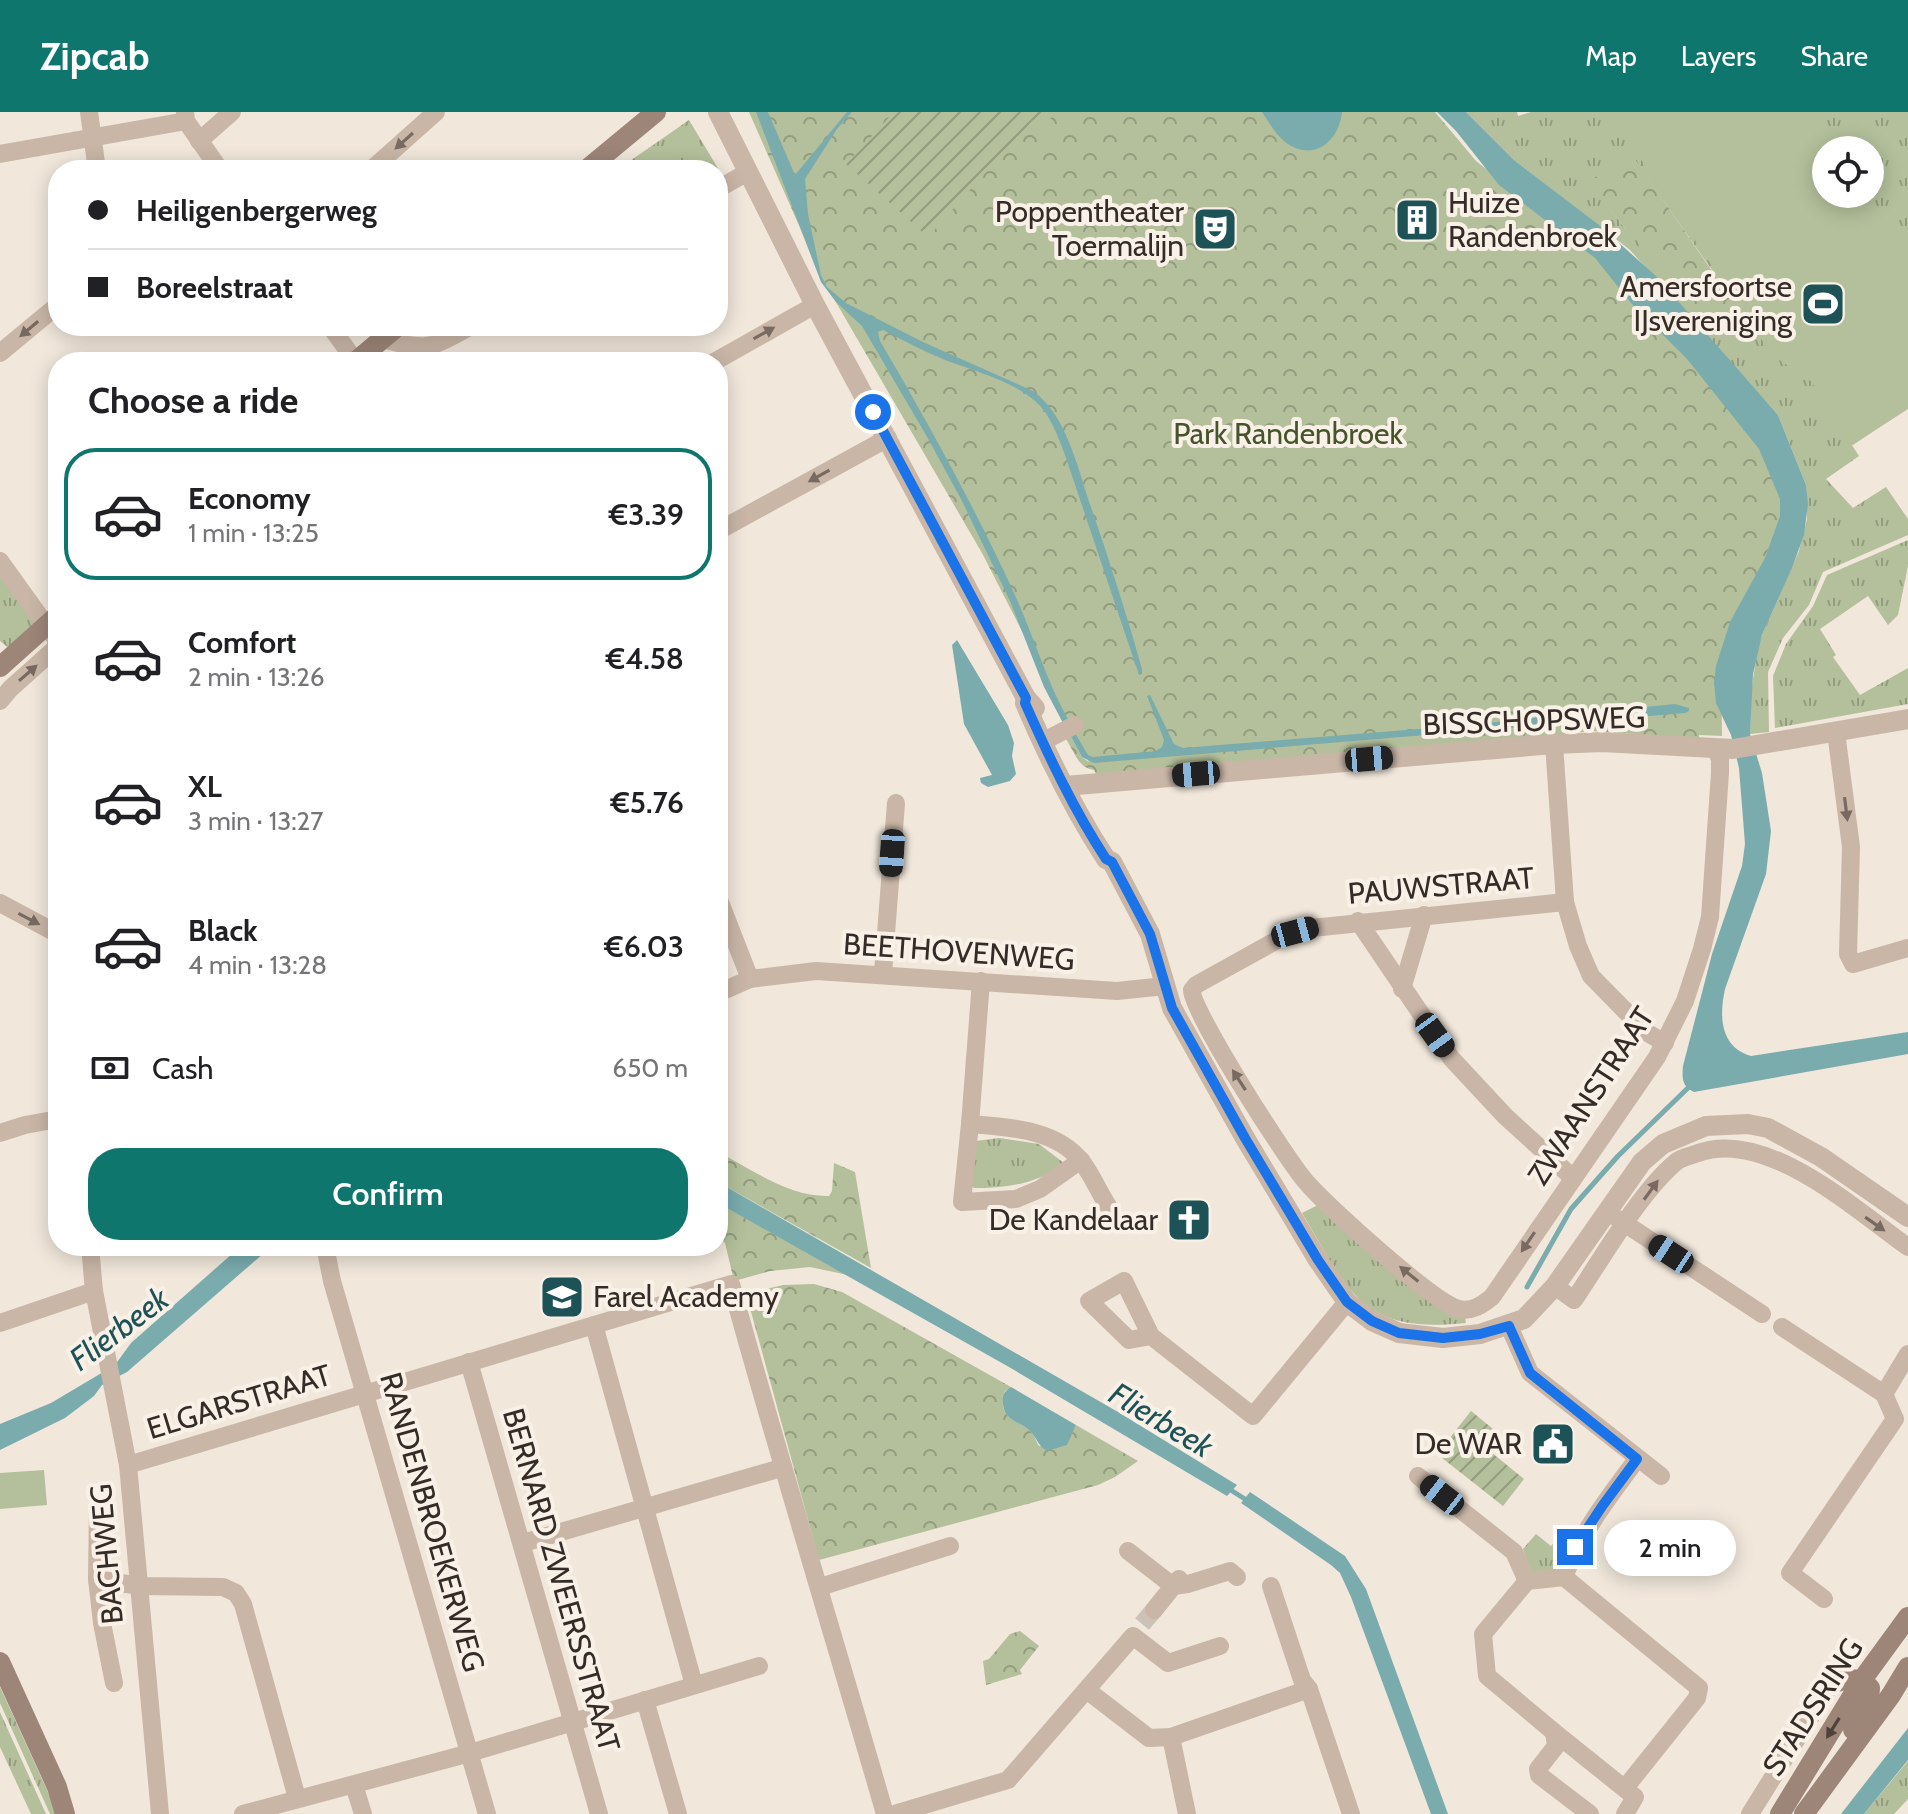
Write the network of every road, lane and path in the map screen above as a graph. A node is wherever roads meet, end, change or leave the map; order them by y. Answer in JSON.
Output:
{"nodes":[{"id":1,"x":89,"y":112,"type":"edge"},
{"id":2,"x":232,"y":112,"type":"edge"},
{"id":3,"x":436,"y":112,"type":"edge"},
{"id":4,"x":656,"y":112,"type":"edge"},
{"id":5,"x":718,"y":112,"type":"edge"},
{"id":6,"x":186,"y":116,"type":"edge"},
{"id":7,"x":93,"y":138,"type":"junction"},
{"id":8,"x":199,"y":141,"type":"junction"},
{"id":9,"x":0,"y":154,"type":"edge"},
{"id":10,"x":96,"y":160,"type":"edge"},
{"id":11,"x":213,"y":160,"type":"edge"},
{"id":12,"x":382,"y":160,"type":"edge"},
{"id":13,"x":598,"y":160,"type":"edge"},
{"id":14,"x":746,"y":173,"type":"junction"},
{"id":15,"x":728,"y":183,"type":"edge"},
{"id":16,"x":815,"y":305,"type":"junction"},
{"id":17,"x":48,"y":313,"type":"edge"},
{"id":18,"x":386,"y":336,"type":"edge"},
{"id":19,"x":395,"y":336,"type":"edge"},
{"id":20,"x":452,"y":336,"type":"edge"},
{"id":21,"x":368,"y":352,"type":"edge"},
{"id":22,"x":0,"y":353,"type":"edge"},
{"id":23,"x":728,"y":354,"type":"edge"},
{"id":24,"x":888,"y":438,"type":"junction"},
{"id":25,"x":728,"y":526,"type":"edge"},
{"id":26,"x":0,"y":561,"type":"edge"},
{"id":27,"x":48,"y":623,"type":"edge"},
{"id":28,"x":48,"y":636,"type":"edge"},
{"id":29,"x":48,"y":641,"type":"edge"},
{"id":30,"x":0,"y":667,"type":"edge"},
{"id":31,"x":0,"y":701,"type":"edge"},
{"id":32,"x":1908,"y":719,"type":"edge"},
{"id":33,"x":1836,"y":732,"type":"junction"},
{"id":34,"x":1554,"y":744,"type":"junction"},
{"id":35,"x":1724,"y":749,"type":"junction"},
{"id":36,"x":1071,"y":786,"type":"junction"},
{"id":37,"x":896,"y":803,"type":"dead end"},
{"id":38,"x":1565,"y":902,"type":"junction"},
{"id":39,"x":0,"y":903,"type":"edge"},
{"id":40,"x":1424,"y":915,"type":"junction"},
{"id":41,"x":1358,"y":921,"type":"junction"},
{"id":42,"x":728,"y":923,"type":"edge"},
{"id":43,"x":48,"y":929,"type":"edge"},
{"id":44,"x":1908,"y":948,"type":"edge"},
{"id":45,"x":883,"y":973,"type":"junction"},
{"id":46,"x":750,"y":979,"type":"junction"},
{"id":47,"x":981,"y":981,"type":"junction"},
{"id":48,"x":1165,"y":986,"type":"junction"},
{"id":49,"x":728,"y":989,"type":"edge"},
{"id":50,"x":1402,"y":989,"type":"junction"},
{"id":51,"x":1665,"y":1043,"type":"junction"},
{"id":52,"x":48,"y":1121,"type":"edge"},
{"id":53,"x":970,"y":1124,"type":"junction"},
{"id":54,"x":0,"y":1133,"type":"edge"},
{"id":55,"x":1081,"y":1160,"type":"junction"},
{"id":56,"x":1572,"y":1177,"type":"junction"},
{"id":57,"x":1304,"y":1181,"type":"junction"},
{"id":58,"x":1280,"y":1197,"type":"junction"},
{"id":59,"x":1108,"y":1206,"type":"dead end"},
{"id":60,"x":1606,"y":1210,"type":"junction"},
{"id":61,"x":1908,"y":1217,"type":"edge"},
{"id":62,"x":1626,"y":1224,"type":"junction"},
{"id":63,"x":1908,"y":1247,"type":"edge"},
{"id":64,"x":91,"y":1256,"type":"edge"},
{"id":65,"x":327,"y":1256,"type":"edge"},
{"id":66,"x":1555,"y":1286,"type":"junction"},
{"id":67,"x":94,"y":1291,"type":"junction"},
{"id":68,"x":1347,"y":1302,"type":"junction"},
{"id":69,"x":1762,"y":1314,"type":"dead end"},
{"id":70,"x":0,"y":1323,"type":"edge"},
{"id":71,"x":594,"y":1325,"type":"junction"},
{"id":72,"x":1509,"y":1326,"type":"junction"},
{"id":73,"x":1782,"y":1327,"type":"dead end"},
{"id":74,"x":1151,"y":1336,"type":"dead end"},
{"id":75,"x":1908,"y":1354,"type":"edge"},
{"id":76,"x":469,"y":1362,"type":"junction"},
{"id":77,"x":366,"y":1394,"type":"junction"},
{"id":78,"x":1884,"y":1394,"type":"junction"},
{"id":79,"x":1637,"y":1459,"type":"junction"},
{"id":80,"x":128,"y":1465,"type":"junction"},
{"id":81,"x":781,"y":1468,"type":"junction"},
{"id":82,"x":1418,"y":1476,"type":"dead end"},
{"id":83,"x":1661,"y":1476,"type":"dead end"},
{"id":84,"x":98,"y":1506,"type":"dead end"},
{"id":85,"x":644,"y":1508,"type":"junction"},
{"id":86,"x":523,"y":1543,"type":"junction"},
{"id":87,"x":950,"y":1546,"type":"dead end"},
{"id":88,"x":1128,"y":1551,"type":"dead end"},
{"id":89,"x":1237,"y":1577,"type":"dead end"},
{"id":90,"x":1564,"y":1577,"type":"junction"},
{"id":91,"x":97,"y":1579,"type":"junction"},
{"id":92,"x":1178,"y":1580,"type":"junction"},
{"id":93,"x":1527,"y":1581,"type":"junction"},
{"id":94,"x":139,"y":1586,"type":"junction"},
{"id":95,"x":1271,"y":1586,"type":"dead end"},
{"id":96,"x":820,"y":1587,"type":"junction"},
{"id":97,"x":1824,"y":1599,"type":"dead end"},
{"id":98,"x":1143,"y":1623,"type":"junction"},
{"id":99,"x":1904,"y":1630,"type":"edge"},
{"id":100,"x":1220,"y":1646,"type":"dead end"},
{"id":101,"x":0,"y":1662,"type":"edge"},
{"id":102,"x":759,"y":1666,"type":"dead end"},
{"id":103,"x":1908,"y":1667,"type":"edge"},
{"id":104,"x":1862,"y":1680,"type":"junction"},
{"id":105,"x":114,"y":1683,"type":"dead end"},
{"id":106,"x":1831,"y":1684,"type":"joint"},
{"id":107,"x":694,"y":1685,"type":"junction"},
{"id":108,"x":1309,"y":1689,"type":"junction"},
{"id":109,"x":1088,"y":1691,"type":"junction"},
{"id":110,"x":645,"y":1700,"type":"junction"},
{"id":111,"x":572,"y":1722,"type":"junction"},
{"id":112,"x":1554,"y":1732,"type":"junction"},
{"id":113,"x":1171,"y":1737,"type":"junction"},
{"id":114,"x":470,"y":1753,"type":"junction"},
{"id":115,"x":354,"y":1785,"type":"junction"},
{"id":116,"x":57,"y":1787,"type":"junction"},
{"id":117,"x":1625,"y":1788,"type":"junction"},
{"id":118,"x":1822,"y":1791,"type":"junction"},
{"id":119,"x":297,"y":1798,"type":"junction"},
{"id":120,"x":65,"y":1814,"type":"edge"},
{"id":121,"x":78,"y":1814,"type":"edge"},
{"id":122,"x":160,"y":1814,"type":"edge"},
{"id":123,"x":243,"y":1814,"type":"edge"},
{"id":124,"x":363,"y":1814,"type":"edge"},
{"id":125,"x":487,"y":1814,"type":"edge"},
{"id":126,"x":599,"y":1814,"type":"edge"},
{"id":127,"x":678,"y":1814,"type":"edge"},
{"id":128,"x":885,"y":1814,"type":"edge"},
{"id":129,"x":894,"y":1814,"type":"edge"},
{"id":130,"x":1187,"y":1814,"type":"edge"},
{"id":131,"x":1351,"y":1814,"type":"edge"},
{"id":132,"x":1590,"y":1814,"type":"edge"},
{"id":133,"x":1625,"y":1814,"type":"edge"},
{"id":134,"x":1750,"y":1814,"type":"edge"},
{"id":135,"x":1780,"y":1814,"type":"edge"},
{"id":136,"x":1804,"y":1814,"type":"edge"}],
"edges":[{"from":1,"to":7,"type":"street"},
{"from":2,"to":8,"type":"street"},
{"from":3,"to":12,"type":"street","one_way":true},
{"from":4,"to":13,"type":"main road"},
{"from":5,"to":14,"type":"street"},
{"from":6,"to":7,"type":"street"},
{"from":6,"to":8,"type":"street"},
{"from":7,"to":9,"type":"street"},
{"from":7,"to":10,"type":"street"},
{"from":8,"to":11,"type":"street"},
{"from":14,"to":15,"type":"street"},
{"from":14,"to":16,"type":"street"},
{"from":23,"to":16,"type":"street","one_way":true},
{"from":16,"to":24,"type":"street"},
{"from":17,"to":22,"type":"street","one_way":true},
{"from":18,"to":21,"type":"main road"},
{"from":19,"to":20,"type":"street"},
{"from":24,"to":25,"type":"street","one_way":true},
{"from":24,"to":36,"type":"street"},
{"from":26,"to":27,"type":"street"},
{"from":28,"to":30,"type":"main road"},
{"from":31,"to":29,"type":"street","one_way":true},
{"from":32,"to":33,"type":"street","name":"BISSCHOPSWEG"},
{"from":33,"to":35,"type":"street","name":"BISSCHOPSWEG"},
{"from":33,"to":44,"type":"street","one_way":true},
{"from":34,"to":35,"type":"street","name":"BISSCHOPSWEG"},
{"from":34,"to":36,"type":"street","name":"BISSCHOPSWEG"},
{"from":34,"to":38,"type":"street"},
{"from":35,"to":51,"type":"street","name":"ZWAANSTRAAT"},
{"from":36,"to":48,"type":"street"},
{"from":37,"to":45,"type":"street"},
{"from":38,"to":40,"type":"street","name":"PAUWSTRAAT"},
{"from":38,"to":51,"type":"street"},
{"from":39,"to":43,"type":"street","one_way":true},
{"from":40,"to":41,"type":"street","name":"PAUWSTRAAT"},
{"from":40,"to":50,"type":"street"},
{"from":41,"to":50,"type":"street"},
{"from":57,"to":41,"type":"street","name":"PAUWSTRAAT","one_way":true},
{"from":42,"to":46,"type":"street"},
{"from":45,"to":46,"type":"street","name":"BEETHOVENWEG"},
{"from":45,"to":47,"type":"street","name":"BEETHOVENWEG"},
{"from":46,"to":49,"type":"street","name":"BEETHOVENWEG"},
{"from":47,"to":48,"type":"street","name":"BEETHOVENWEG"},
{"from":47,"to":53,"type":"street"},
{"from":48,"to":58,"type":"street"},
{"from":50,"to":56,"type":"street"},
{"from":51,"to":56,"type":"street","name":"ZWAANSTRAAT"},
{"from":52,"to":54,"type":"street"},
{"from":53,"to":55,"type":"street"},
{"from":53,"to":55,"type":"street"},
{"from":55,"to":59,"type":"street"},
{"from":56,"to":57,"type":"street","name":"ZWAANSTRAAT","one_way":true},
{"from":57,"to":58,"type":"street"},
{"from":58,"to":68,"type":"street"},
{"from":60,"to":61,"type":"street"},
{"from":60,"to":62,"type":"street"},
{"from":60,"to":66,"type":"street"},
{"from":62,"to":63,"type":"street","one_way":true},
{"from":62,"to":66,"type":"street"},
{"from":62,"to":69,"type":"street"},
{"from":64,"to":67,"type":"street","name":"BACHWEG"},
{"from":65,"to":77,"type":"street","name":"RANDENBROEKERWEG"},
{"from":66,"to":72,"type":"street"},
{"from":67,"to":70,"type":"street"},
{"from":67,"to":80,"type":"street","name":"BACHWEG"},
{"from":68,"to":72,"type":"street"},
{"from":68,"to":74,"type":"street"},
{"from":71,"to":76,"type":"street","name":"ELGARSTRAAT"},
{"from":71,"to":81,"type":"street","name":"ELGARSTRAAT"},
{"from":71,"to":85,"type":"street"},
{"from":72,"to":79,"type":"street"},
{"from":73,"to":78,"type":"street"},
{"from":75,"to":78,"type":"street"},
{"from":76,"to":77,"type":"street","name":"ELGARSTRAAT"},
{"from":76,"to":86,"type":"street","name":"BERNARD ZWEERSSTRAAT"},
{"from":77,"to":80,"type":"street","name":"ELGARSTRAAT"},
{"from":77,"to":114,"type":"street","name":"RANDENBROEKERWEG"},
{"from":78,"to":97,"type":"street"},
{"from":79,"to":83,"type":"street"},
{"from":79,"to":90,"type":"street"},
{"from":80,"to":94,"type":"street","name":"BACHWEG"},
{"from":81,"to":85,"type":"street"},
{"from":81,"to":96,"type":"street"},
{"from":82,"to":93,"type":"street"},
{"from":84,"to":91,"type":"street"},
{"from":85,"to":86,"type":"street"},
{"from":85,"to":107,"type":"street"},
{"from":86,"to":111,"type":"street","name":"BERNARD ZWEERSSTRAAT"},
{"from":87,"to":96,"type":"street"},
{"from":88,"to":92,"type":"street"},
{"from":89,"to":92,"type":"street"},
{"from":90,"to":93,"type":"street"},
{"from":90,"to":117,"type":"street"},
{"from":91,"to":94,"type":"street"},
{"from":91,"to":105,"type":"street"},
{"from":92,"to":98,"type":"street"},
{"from":93,"to":112,"type":"street"},
{"from":94,"to":119,"type":"street"},
{"from":94,"to":122,"type":"street","name":"BACHWEG"},
{"from":95,"to":108,"type":"street"},
{"from":96,"to":128,"type":"street"},
{"from":98,"to":100,"type":"street"},
{"from":98,"to":109,"type":"street"},
{"from":99,"to":104,"type":"main road","name":"STADSRING"},
{"from":101,"to":116,"type":"main road"},
{"from":102,"to":107,"type":"street"},
{"from":103,"to":118,"type":"main road","name":"STADSRING"},
{"from":104,"to":106,"type":"main road"},
{"from":104,"to":118,"type":"main road"},
{"from":104,"to":135,"type":"main road","name":"STADSRING","one_way":true},
{"from":106,"to":134,"type":"street","name":"STADSRING"},
{"from":107,"to":110,"type":"street"},
{"from":108,"to":113,"type":"street"},
{"from":108,"to":131,"type":"street"},
{"from":109,"to":113,"type":"street"},
{"from":109,"to":129,"type":"street"},
{"from":110,"to":111,"type":"street"},
{"from":110,"to":127,"type":"street"},
{"from":111,"to":114,"type":"street"},
{"from":111,"to":126,"type":"street","name":"BERNARD ZWEERSSTRAAT"},
{"from":112,"to":117,"type":"street"},
{"from":112,"to":132,"type":"street"},
{"from":113,"to":130,"type":"street"},
{"from":114,"to":115,"type":"street"},
{"from":114,"to":125,"type":"street","name":"RANDENBROEKERWEG"},
{"from":115,"to":119,"type":"street"},
{"from":115,"to":124,"type":"street"},
{"from":116,"to":120,"type":"main road"},
{"from":116,"to":121,"type":"main road"},
{"from":117,"to":133,"type":"street"},
{"from":118,"to":136,"type":"main road","name":"STADSRING"},
{"from":119,"to":123,"type":"street"}]}
